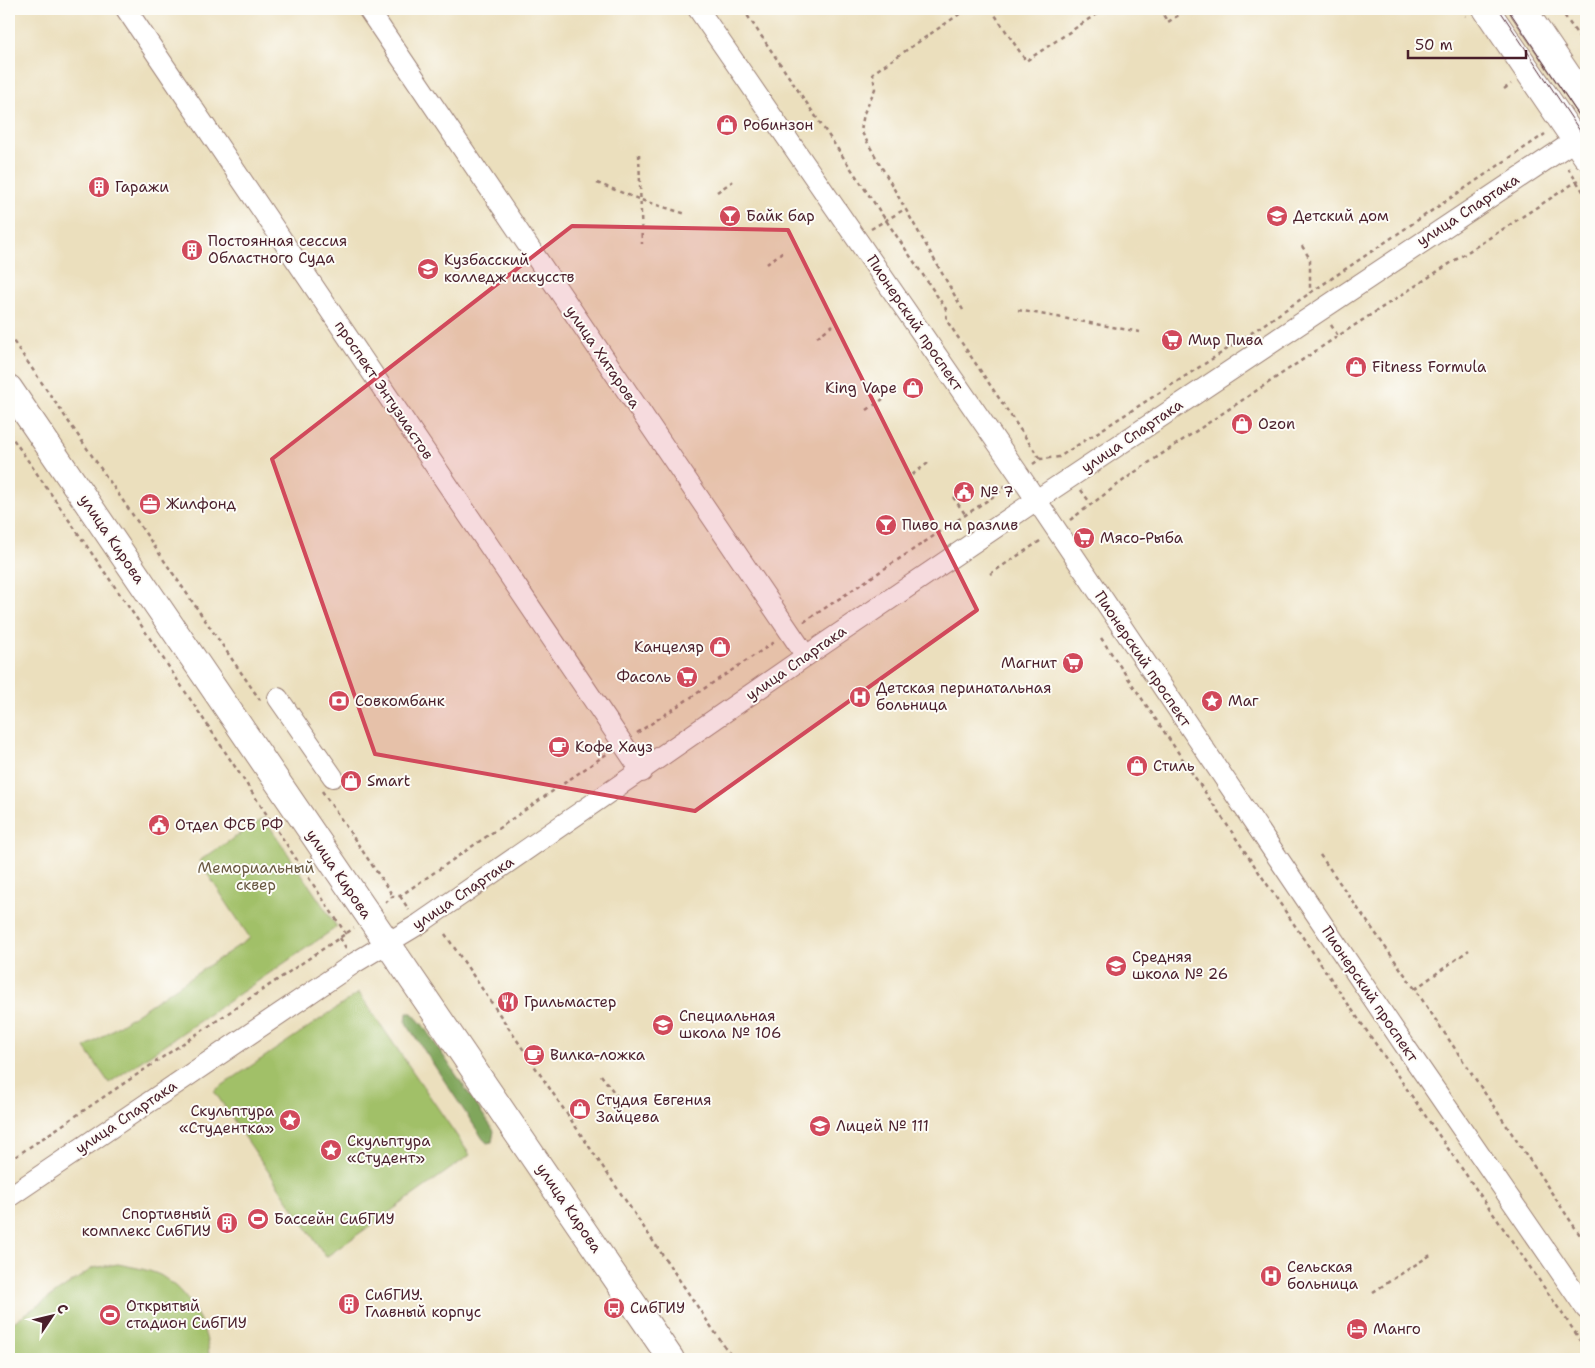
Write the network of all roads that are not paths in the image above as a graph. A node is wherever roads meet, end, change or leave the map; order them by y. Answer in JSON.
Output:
{"nodes":[{"id":1,"x":126,"y":9,"type":"edge"},
{"id":2,"x":368,"y":9,"type":"edge"},
{"id":3,"x":698,"y":9,"type":"edge"},
{"id":4,"x":1486,"y":9,"type":"edge"},
{"id":5,"x":1523,"y":9,"type":"edge"},
{"id":6,"x":1586,"y":102,"type":"edge"},
{"id":7,"x":1582,"y":143,"type":"edge"},
{"id":8,"x":9,"y":388,"type":"edge"},
{"id":9,"x":1035,"y":501,"type":"junction"},
{"id":10,"x":806,"y":656,"type":"junction"},
{"id":11,"x":269,"y":700,"type":"road end"},
{"id":12,"x":642,"y":772,"type":"junction"},
{"id":13,"x":326,"y":781,"type":"road end"},
{"id":14,"x":386,"y":943,"type":"junction"},
{"id":15,"x":9,"y":1197,"type":"edge"},
{"id":16,"x":1586,"y":1309,"type":"edge"},
{"id":17,"x":671,"y":1359,"type":"edge"}],
"edges":[{"from":1,"to":12,"type":"street","name":"проспект Энтузиастов"},
{"from":2,"to":10,"type":"street","name":"улица Хитарова"},
{"from":3,"to":9,"type":"street","name":"Пионерский проспект"},
{"from":4,"to":7,"type":"main road"},
{"from":5,"to":6,"type":"main road"},
{"from":7,"to":9,"type":"street","name":"улица Спартака"},
{"from":8,"to":14,"type":"main road","name":"улица Кирова"},
{"from":9,"to":10,"type":"street","name":"улица Спартака"},
{"from":9,"to":16,"type":"street","name":"Пионерский проспект"},
{"from":10,"to":12,"type":"street","name":"улица Спартака"},
{"from":11,"to":13,"type":"street"},
{"from":12,"to":14,"type":"street","name":"улица Спартака"},
{"from":14,"to":15,"type":"street","name":"улица Спартака"},
{"from":14,"to":17,"type":"main road","name":"улица Кирова"}]}
